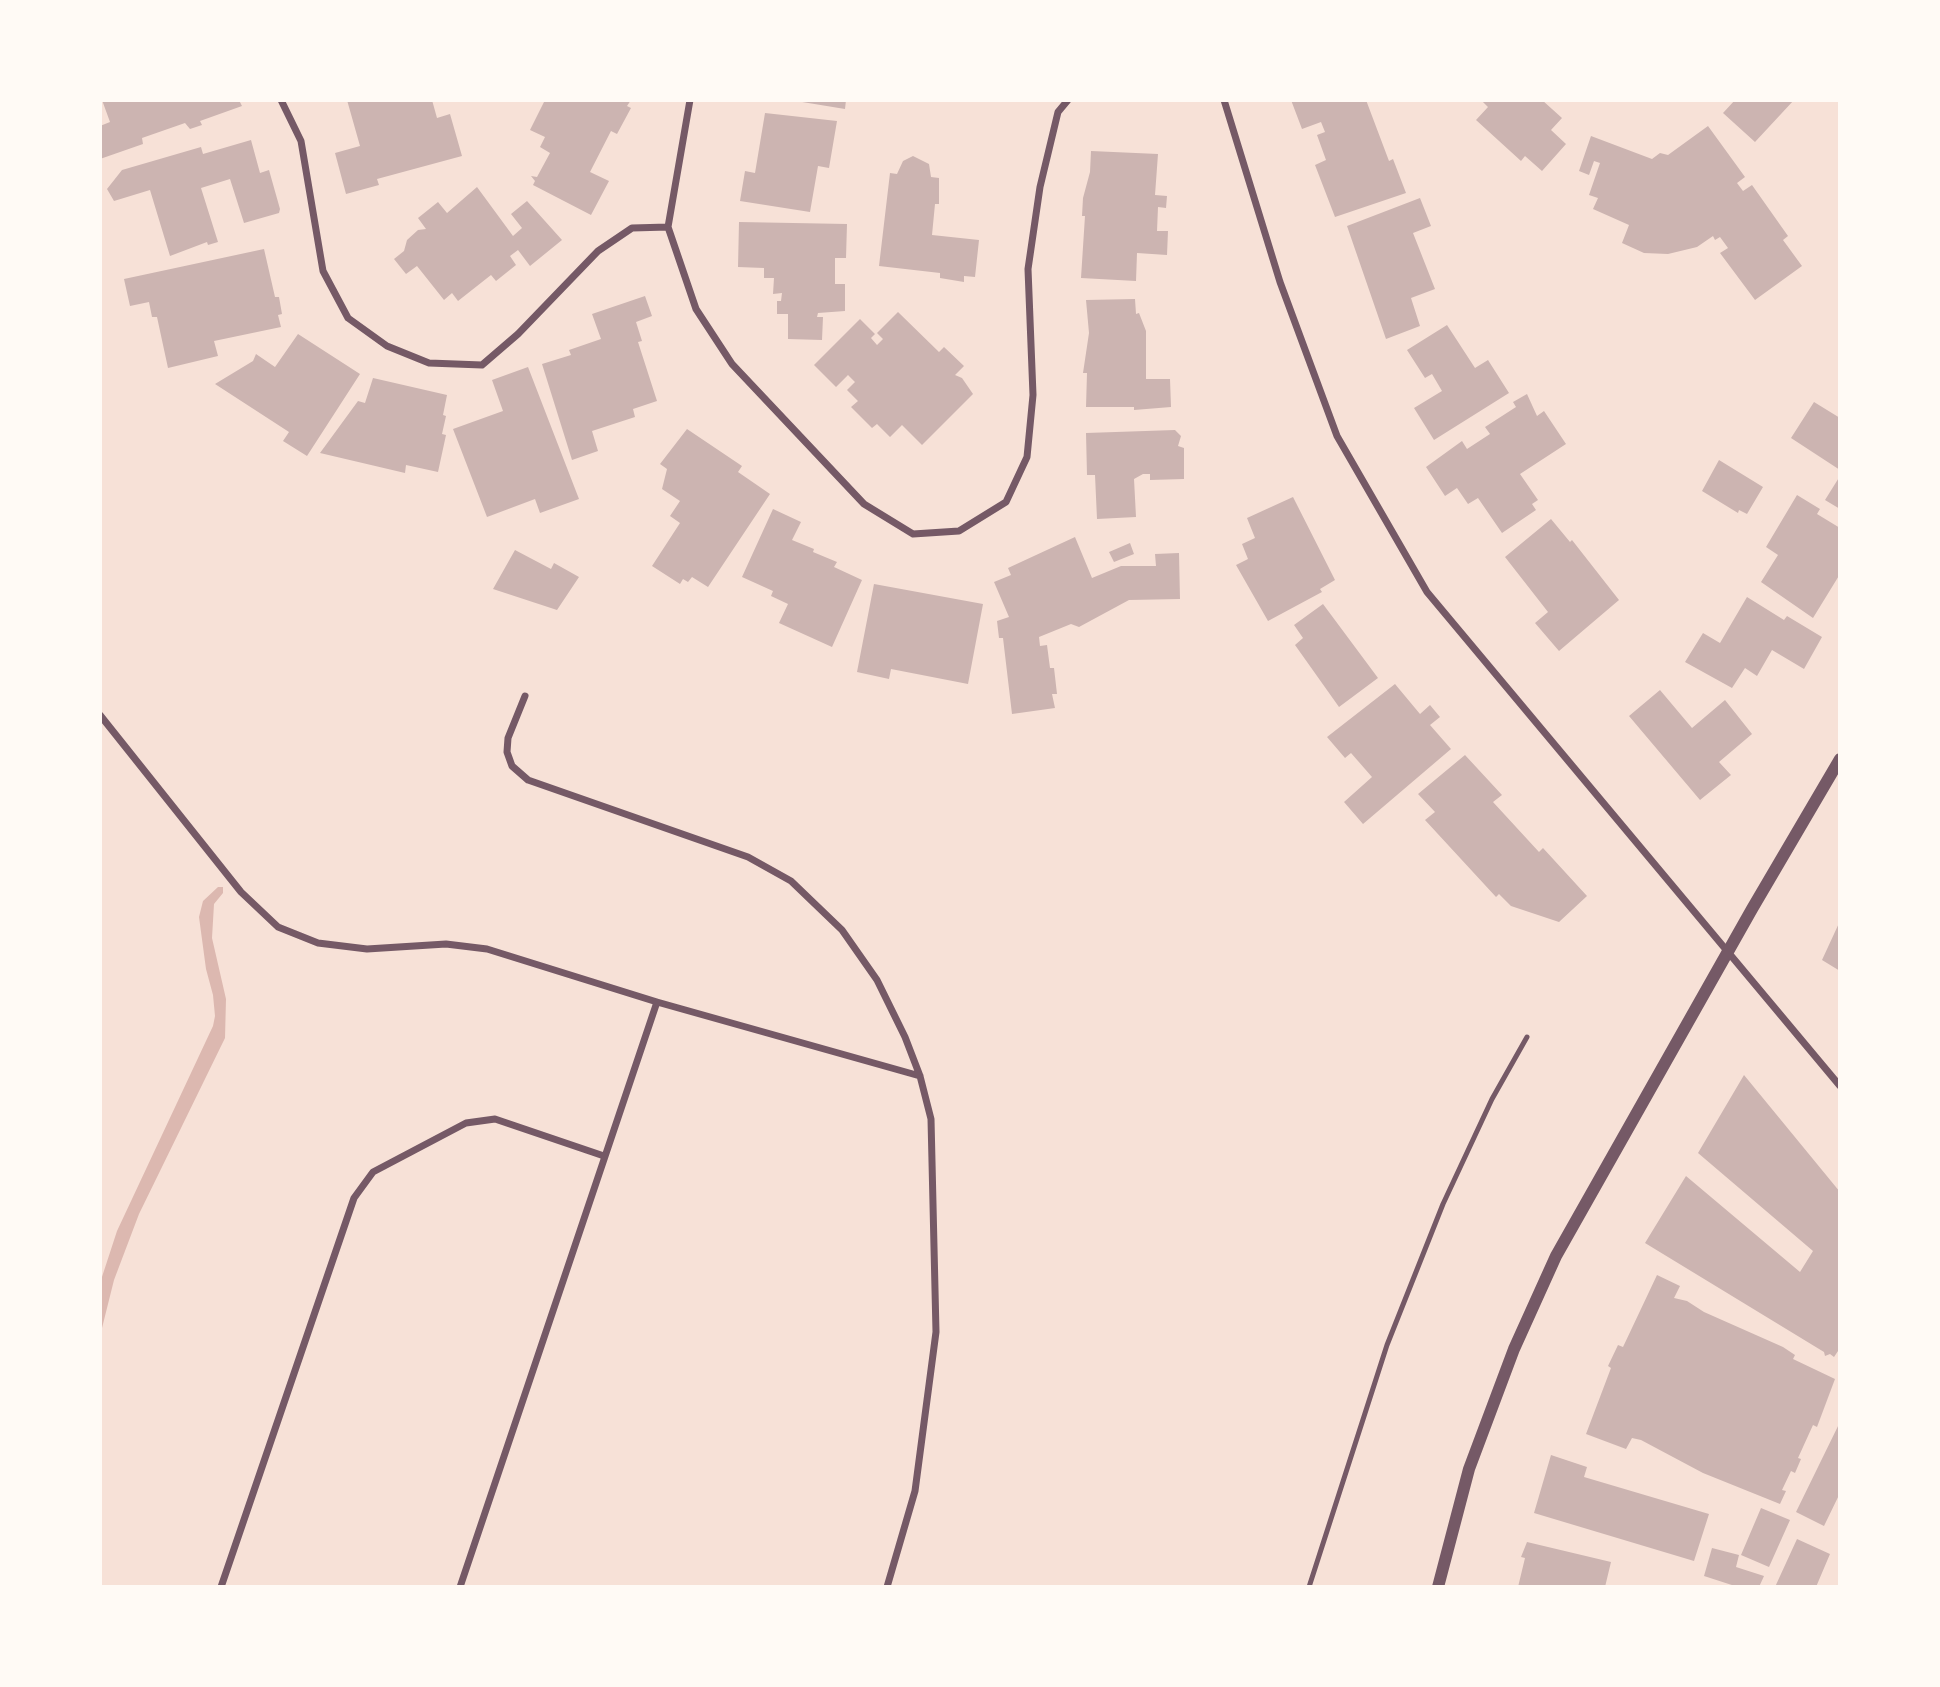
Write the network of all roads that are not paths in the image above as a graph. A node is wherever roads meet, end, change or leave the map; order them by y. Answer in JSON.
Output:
{"nodes":[{"id":1,"x":281,"y":100,"type":"edge"},
{"id":2,"x":690,"y":100,"type":"edge"},
{"id":3,"x":1068,"y":100,"type":"edge"},
{"id":4,"x":1224,"y":100,"type":"edge"},
{"id":5,"x":668,"y":227,"type":"junction"},
{"id":6,"x":524,"y":696,"type":"dead end"},
{"id":7,"x":100,"y":715,"type":"edge"},
{"id":8,"x":1840,"y":759,"type":"edge"},
{"id":9,"x":1728,"y":952,"type":"junction"},
{"id":10,"x":657,"y":1002,"type":"junction"},
{"id":11,"x":1527,"y":1037,"type":"dead end"},
{"id":12,"x":920,"y":1076,"type":"junction"},
{"id":13,"x":1840,"y":1086,"type":"edge"},
{"id":14,"x":604,"y":1156,"type":"junction"},
{"id":15,"x":221,"y":1587,"type":"edge"},
{"id":16,"x":460,"y":1587,"type":"edge"},
{"id":17,"x":887,"y":1587,"type":"edge"},
{"id":18,"x":1309,"y":1587,"type":"edge"},
{"id":19,"x":1438,"y":1587,"type":"edge"}],
"edges":[{"from":1,"to":5,"type":"street"},
{"from":2,"to":5,"type":"street"},
{"from":3,"to":5,"type":"street"},
{"from":4,"to":9,"type":"street"},
{"from":6,"to":12,"type":"street"},
{"from":7,"to":10,"type":"street"},
{"from":8,"to":9,"type":"street"},
{"from":9,"to":13,"type":"street"},
{"from":9,"to":19,"type":"street"},
{"from":10,"to":12,"type":"street"},
{"from":10,"to":14,"type":"street"},
{"from":11,"to":18,"type":"lane"},
{"from":12,"to":17,"type":"street"},
{"from":14,"to":15,"type":"street"},
{"from":14,"to":16,"type":"street"}]}
